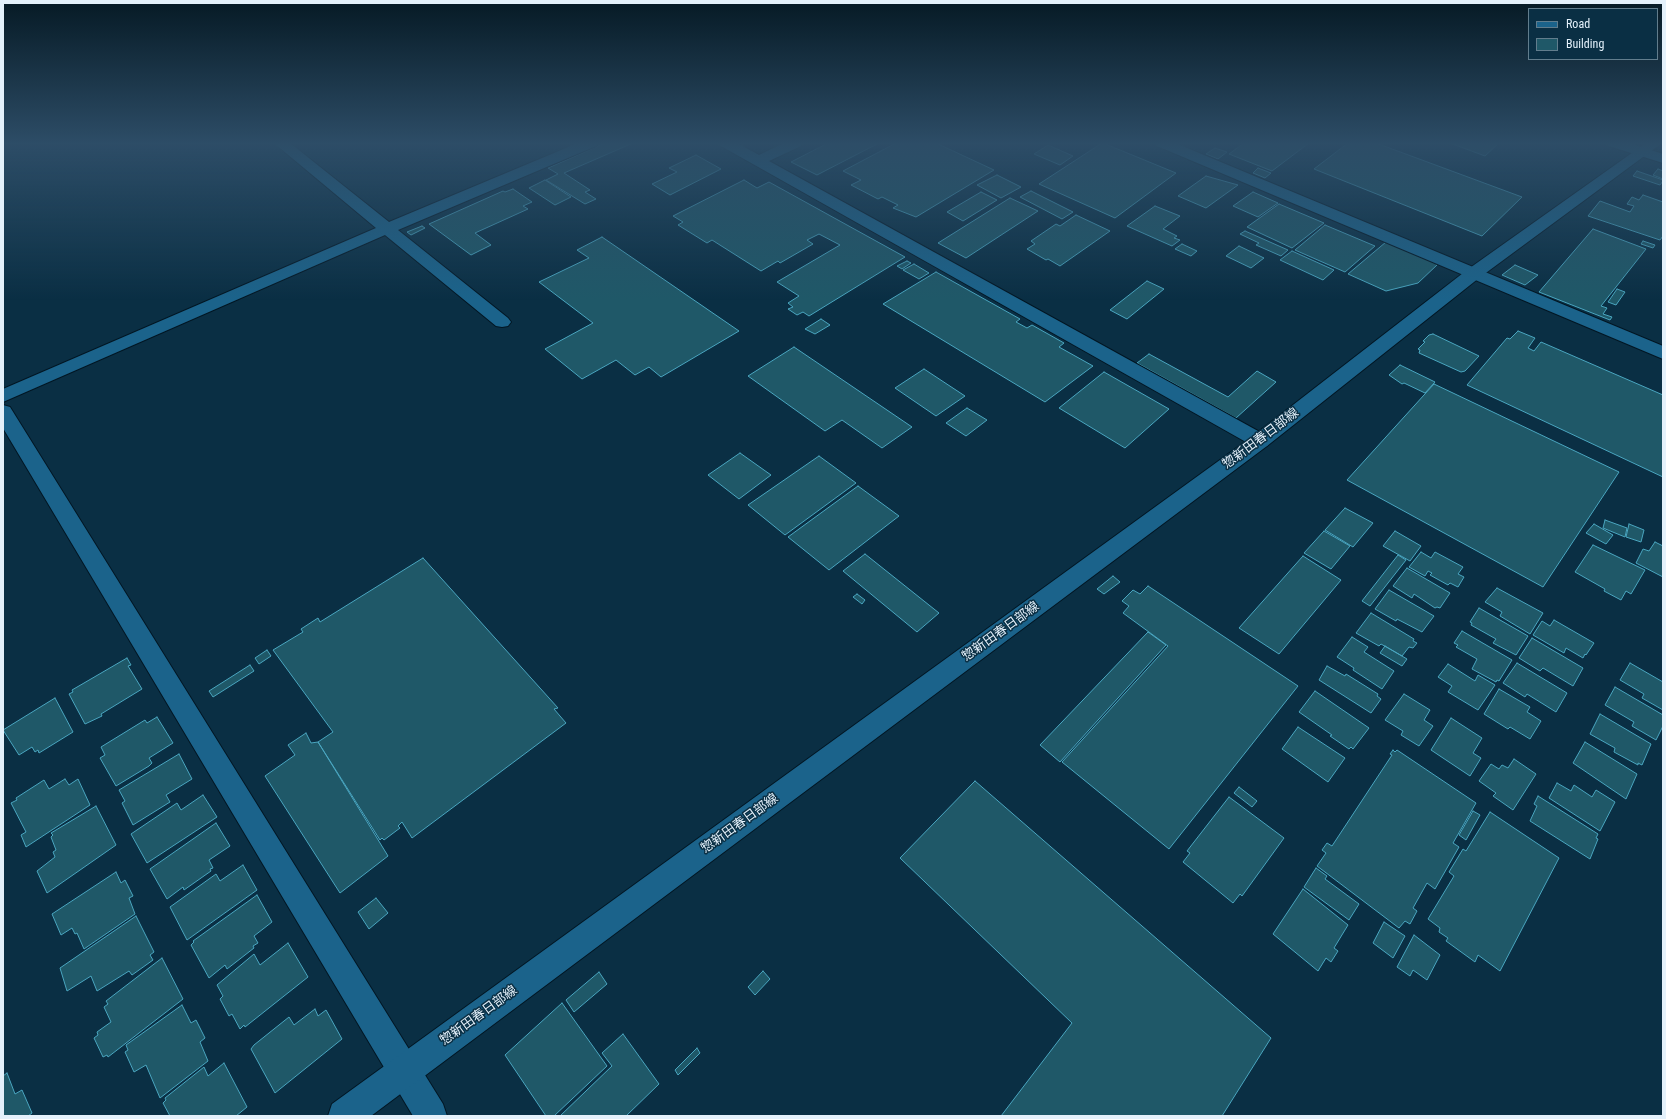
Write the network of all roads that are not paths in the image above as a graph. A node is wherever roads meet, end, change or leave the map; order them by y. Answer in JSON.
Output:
{"nodes":[{"id":1,"x":345,"y":195,"type":"edge"},
{"id":2,"x":467,"y":195,"type":"edge"},
{"id":3,"x":819,"y":195,"type":"edge"},
{"id":4,"x":1286,"y":195,"type":"edge"},
{"id":5,"x":1589,"y":195,"type":"edge"},
{"id":6,"x":386,"y":229,"type":"junction"},
{"id":7,"x":1473,"y":274,"type":"junction"},
{"id":8,"x":502,"y":322,"type":"dead end"},
{"id":9,"x":1663,"y":352,"type":"edge"},
{"id":10,"x":3,"y":396,"type":"edge"},
{"id":11,"x":3,"y":412,"type":"edge"},
{"id":12,"x":1260,"y":441,"type":"junction"},
{"id":13,"x":404,"y":1071,"type":"junction"},
{"id":14,"x":344,"y":1116,"type":"edge"},
{"id":15,"x":431,"y":1116,"type":"edge"}],
"edges":[{"from":1,"to":6,"type":"street"},
{"from":2,"to":6,"type":"street"},
{"from":3,"to":12,"type":"street"},
{"from":4,"to":7,"type":"street"},
{"from":5,"to":7,"type":"street","name":"惣新田春日部線"},
{"from":6,"to":8,"type":"street"},
{"from":6,"to":10,"type":"street"},
{"from":7,"to":9,"type":"street"},
{"from":7,"to":12,"type":"street","name":"惣新田春日部線"},
{"from":11,"to":13,"type":"street"},
{"from":12,"to":13,"type":"street","name":"惣新田春日部線"},
{"from":13,"to":14,"type":"street","name":"惣新田春日部線"},
{"from":13,"to":15,"type":"street"}]}
